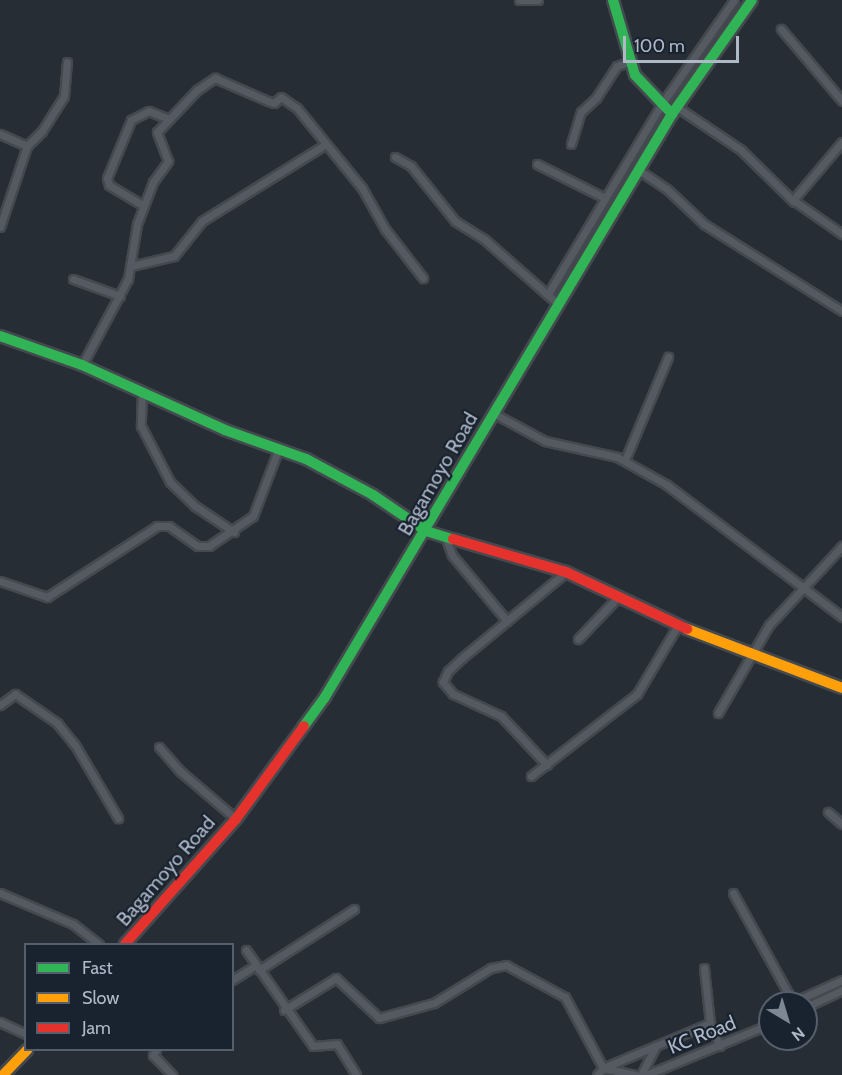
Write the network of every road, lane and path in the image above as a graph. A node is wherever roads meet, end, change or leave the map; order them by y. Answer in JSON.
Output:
{"nodes":[{"id":1,"x":519,"y":0,"type":"edge"},
{"id":2,"x":538,"y":0,"type":"edge"},
{"id":3,"x":613,"y":0,"type":"edge"},
{"id":4,"x":734,"y":0,"type":"edge"},
{"id":5,"x":752,"y":0,"type":"edge"},
{"id":6,"x":781,"y":29,"type":"dead end"},
{"id":7,"x":696,"y":54,"type":"junction"},
{"id":8,"x":631,"y":61,"type":"junction"},
{"id":9,"x":67,"y":62,"type":"dead end"},
{"id":10,"x":708,"y":62,"type":"junction"},
{"id":11,"x":842,"y":101,"type":"edge"},
{"id":12,"x":661,"y":105,"type":"junction"},
{"id":13,"x":675,"y":110,"type":"junction"},
{"id":14,"x":169,"y":119,"type":"junction"},
{"id":15,"x":0,"y":134,"type":"edge"},
{"id":16,"x":842,"y":142,"type":"edge"},
{"id":17,"x":326,"y":144,"type":"junction"},
{"id":18,"x":571,"y":144,"type":"dead end"},
{"id":19,"x":27,"y":146,"type":"junction"},
{"id":20,"x":394,"y":157,"type":"dead end"},
{"id":21,"x":537,"y":164,"type":"dead end"},
{"id":22,"x":640,"y":171,"type":"junction"},
{"id":23,"x":603,"y":197,"type":"junction"},
{"id":24,"x":794,"y":201,"type":"junction"},
{"id":25,"x":144,"y":206,"type":"junction"},
{"id":26,"x":0,"y":227,"type":"edge"},
{"id":27,"x":842,"y":234,"type":"edge"},
{"id":28,"x":131,"y":266,"type":"junction"},
{"id":29,"x":423,"y":278,"type":"dead end"},
{"id":30,"x":73,"y":279,"type":"dead end"},
{"id":31,"x":548,"y":294,"type":"junction"},
{"id":32,"x":120,"y":296,"type":"junction"},
{"id":33,"x":558,"y":304,"type":"junction"},
{"id":34,"x":842,"y":311,"type":"edge"},
{"id":35,"x":0,"y":336,"type":"edge"},
{"id":36,"x":668,"y":357,"type":"dead end"},
{"id":37,"x":82,"y":365,"type":"junction"},
{"id":38,"x":142,"y":392,"type":"junction"},
{"id":39,"x":493,"y":413,"type":"junction"},
{"id":40,"x":279,"y":448,"type":"junction"},
{"id":41,"x":625,"y":460,"type":"junction"},
{"id":42,"x":426,"y":531,"type":"junction"},
{"id":43,"x":234,"y":532,"type":"junction"},
{"id":44,"x":445,"y":536,"type":"junction"},
{"id":45,"x":842,"y":546,"type":"edge"},
{"id":46,"x":566,"y":572,"type":"junction"},
{"id":47,"x":0,"y":581,"type":"edge"},
{"id":48,"x":800,"y":589,"type":"junction"},
{"id":49,"x":618,"y":597,"type":"junction"},
{"id":50,"x":842,"y":617,"type":"edge"},
{"id":51,"x":507,"y":621,"type":"junction"},
{"id":52,"x":678,"y":625,"type":"junction"},
{"id":53,"x":578,"y":639,"type":"dead end"},
{"id":54,"x":752,"y":651,"type":"junction"},
{"id":55,"x":840,"y":684,"type":"edge"},
{"id":56,"x":0,"y":705,"type":"edge"},
{"id":57,"x":718,"y":713,"type":"dead end"},
{"id":58,"x":159,"y":747,"type":"dead end"},
{"id":59,"x":547,"y":765,"type":"junction"},
{"id":60,"x":531,"y":776,"type":"dead end"},
{"id":61,"x":828,"y":812,"type":"dead end"},
{"id":62,"x":118,"y":818,"type":"dead end"},
{"id":63,"x":236,"y":819,"type":"junction"},
{"id":64,"x":842,"y":824,"type":"edge"},
{"id":65,"x":0,"y":893,"type":"edge"},
{"id":66,"x":733,"y":893,"type":"dead end"},
{"id":67,"x":354,"y":909,"type":"dead end"},
{"id":68,"x":97,"y":943,"type":"edge"},
{"id":69,"x":127,"y":943,"type":"edge"},
{"id":70,"x":246,"y":950,"type":"dead end"},
{"id":71,"x":257,"y":968,"type":"junction"},
{"id":72,"x":704,"y":968,"type":"dead end"},
{"id":73,"x":234,"y":979,"type":"edge"},
{"id":74,"x":842,"y":980,"type":"edge"},
{"id":75,"x":842,"y":990,"type":"edge"},
{"id":76,"x":786,"y":991,"type":"edge"},
{"id":77,"x":818,"y":991,"type":"edge"},
{"id":78,"x":818,"y":1001,"type":"edge"},
{"id":79,"x":284,"y":1010,"type":"junction"},
{"id":80,"x":0,"y":1022,"type":"edge"},
{"id":81,"x":710,"y":1023,"type":"junction"},
{"id":82,"x":758,"y":1028,"type":"edge"},
{"id":83,"x":24,"y":1033,"type":"edge"},
{"id":84,"x":656,"y":1046,"type":"junction"},
{"id":85,"x":720,"y":1046,"type":"junction"},
{"id":86,"x":26,"y":1051,"type":"edge"},
{"id":87,"x":155,"y":1051,"type":"edge"},
{"id":88,"x":603,"y":1068,"type":"junction"},
{"id":89,"x":3,"y":1075,"type":"edge"},
{"id":90,"x":172,"y":1075,"type":"edge"},
{"id":91,"x":356,"y":1075,"type":"edge"},
{"id":92,"x":597,"y":1075,"type":"edge"},
{"id":93,"x":635,"y":1075,"type":"edge"},
{"id":94,"x":641,"y":1075,"type":"edge"},
{"id":95,"x":646,"y":1075,"type":"edge"}],
"edges":[{"from":1,"to":2,"type":"street"},
{"from":3,"to":8,"type":"main road"},
{"from":4,"to":7,"type":"street"},
{"from":5,"to":10,"type":"main road","name":"Bagamoyo Road"},
{"from":6,"to":11,"type":"street"},
{"from":7,"to":10,"type":"street"},
{"from":7,"to":12,"type":"street"},
{"from":8,"to":12,"type":"main road"},
{"from":8,"to":18,"type":"street"},
{"from":9,"to":19,"type":"street"},
{"from":10,"to":13,"type":"main road","name":"Bagamoyo Road"},
{"from":12,"to":13,"type":"main road"},
{"from":12,"to":23,"type":"street"},
{"from":13,"to":22,"type":"main road","name":"Bagamoyo Road"},
{"from":13,"to":24,"type":"street"},
{"from":14,"to":17,"type":"street"},
{"from":14,"to":25,"type":"street"},
{"from":14,"to":25,"type":"street"},
{"from":15,"to":19,"type":"street"},
{"from":16,"to":24,"type":"street"},
{"from":17,"to":28,"type":"street"},
{"from":17,"to":29,"type":"street"},
{"from":19,"to":26,"type":"street"},
{"from":20,"to":31,"type":"street"},
{"from":21,"to":23,"type":"street"},
{"from":22,"to":33,"type":"main road","name":"Bagamoyo Road"},
{"from":22,"to":34,"type":"street"},
{"from":23,"to":31,"type":"street"},
{"from":24,"to":27,"type":"street"},
{"from":25,"to":28,"type":"street"},
{"from":28,"to":32,"type":"street"},
{"from":30,"to":32,"type":"street"},
{"from":31,"to":33,"type":"street"},
{"from":32,"to":37,"type":"street"},
{"from":33,"to":39,"type":"main road","name":"Bagamoyo Road"},
{"from":35,"to":37,"type":"main road"},
{"from":36,"to":41,"type":"street"},
{"from":37,"to":38,"type":"main road"},
{"from":38,"to":40,"type":"main road"},
{"from":38,"to":43,"type":"street"},
{"from":39,"to":41,"type":"street"},
{"from":39,"to":42,"type":"main road","name":"Bagamoyo Road"},
{"from":40,"to":42,"type":"main road"},
{"from":40,"to":43,"type":"street"},
{"from":41,"to":48,"type":"street"},
{"from":42,"to":44,"type":"main road"},
{"from":42,"to":63,"type":"main road","name":"Bagamoyo Road"},
{"from":43,"to":47,"type":"street"},
{"from":44,"to":46,"type":"main road"},
{"from":44,"to":51,"type":"street"},
{"from":45,"to":48,"type":"street"},
{"from":46,"to":49,"type":"main road"},
{"from":46,"to":51,"type":"street"},
{"from":48,"to":50,"type":"street"},
{"from":48,"to":54,"type":"street"},
{"from":49,"to":52,"type":"main road"},
{"from":49,"to":53,"type":"street"},
{"from":51,"to":59,"type":"street"},
{"from":52,"to":54,"type":"main road"},
{"from":52,"to":59,"type":"street"},
{"from":54,"to":55,"type":"main road"},
{"from":54,"to":57,"type":"street"},
{"from":56,"to":62,"type":"street"},
{"from":58,"to":63,"type":"street"},
{"from":59,"to":60,"type":"street"},
{"from":61,"to":64,"type":"street"},
{"from":63,"to":69,"type":"main road","name":"Bagamoyo Road"},
{"from":65,"to":68,"type":"street"},
{"from":66,"to":76,"type":"street"},
{"from":67,"to":71,"type":"street"},
{"from":70,"to":71,"type":"street"},
{"from":71,"to":73,"type":"street"},
{"from":71,"to":79,"type":"street"},
{"from":72,"to":81,"type":"street"},
{"from":74,"to":77,"type":"street"},
{"from":75,"to":78,"type":"street"},
{"from":79,"to":88,"type":"street"},
{"from":79,"to":91,"type":"street"},
{"from":80,"to":83,"type":"street"},
{"from":81,"to":84,"type":"street"},
{"from":81,"to":85,"type":"street"},
{"from":82,"to":85,"type":"street","name":"KC Road"},
{"from":84,"to":88,"type":"street"},
{"from":84,"to":94,"type":"street"},
{"from":85,"to":95,"type":"street","name":"KC Road"},
{"from":86,"to":89,"type":"main road"},
{"from":87,"to":90,"type":"street"},
{"from":88,"to":92,"type":"street"},
{"from":88,"to":93,"type":"street"}]}
